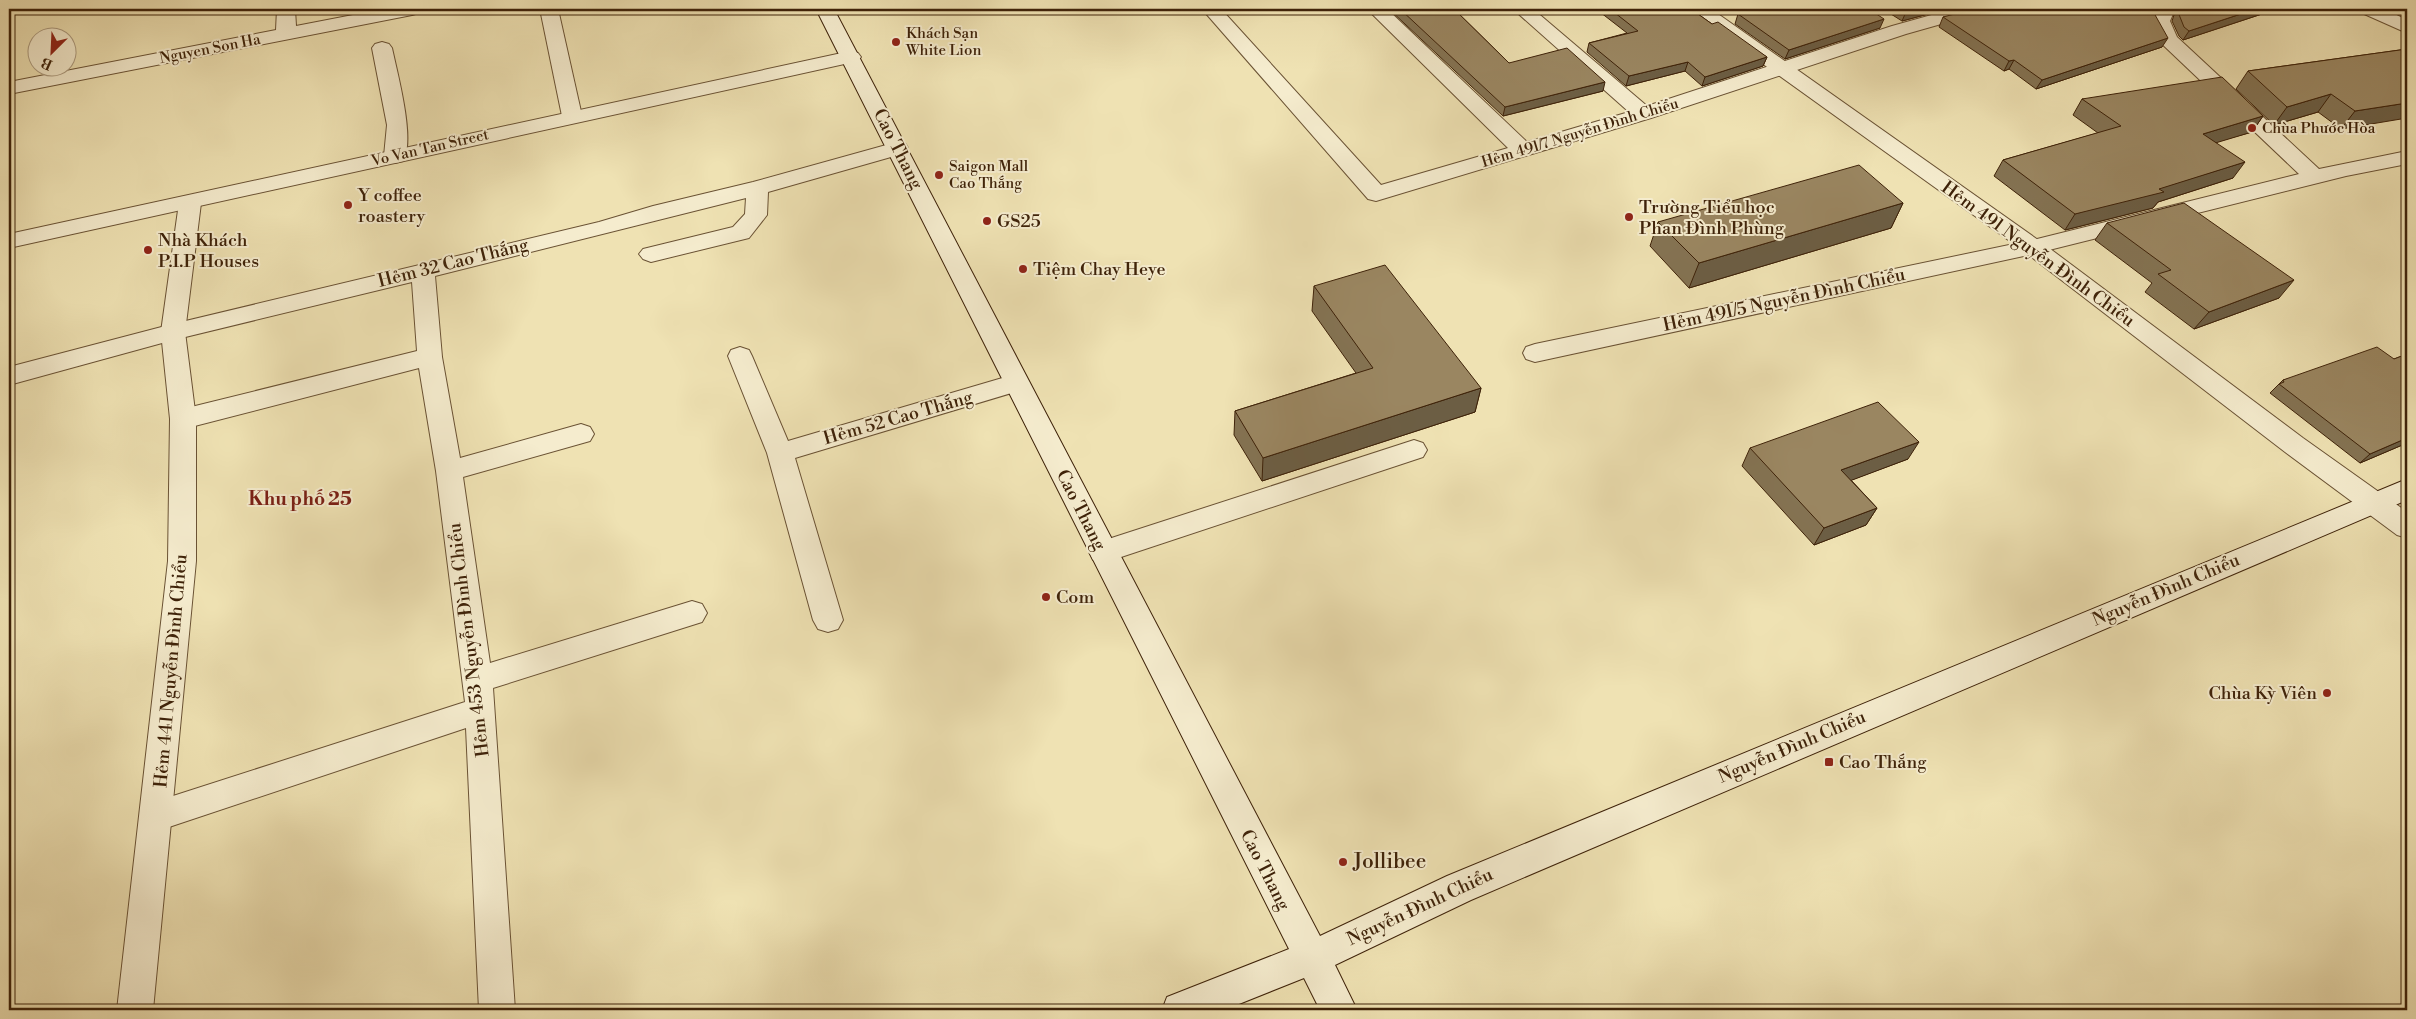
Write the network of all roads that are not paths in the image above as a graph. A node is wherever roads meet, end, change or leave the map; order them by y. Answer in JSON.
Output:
{"nodes":[{"id":1,"x":286,"y":9,"type":"edge"},
{"id":2,"x":412,"y":9,"type":"edge"},
{"id":3,"x":550,"y":9,"type":"edge"},
{"id":4,"x":825,"y":9,"type":"edge"},
{"id":5,"x":1212,"y":9,"type":"edge"},
{"id":6,"x":1376,"y":9,"type":"edge"},
{"id":7,"x":1522,"y":9,"type":"edge"},
{"id":8,"x":1699,"y":9,"type":"edge"},
{"id":9,"x":1973,"y":9,"type":"edge"},
{"id":10,"x":2166,"y":9,"type":"edge"},
{"id":11,"x":2369,"y":9,"type":"edge"},
{"id":12,"x":2407,"y":27,"type":"edge"},
{"id":13,"x":286,"y":34,"type":"junction"},
{"id":14,"x":382,"y":48,"type":"dead end"},
{"id":15,"x":851,"y":56,"type":"junction"},
{"id":16,"x":1782,"y":70,"type":"junction"},
{"id":17,"x":9,"y":88,"type":"edge"},
{"id":18,"x":1644,"y":114,"type":"junction"},
{"id":19,"x":572,"y":116,"type":"junction"},
{"id":20,"x":897,"y":148,"type":"junction"},
{"id":21,"x":1523,"y":150,"type":"junction"},
{"id":22,"x":395,"y":156,"type":"junction"},
{"id":23,"x":2407,"y":158,"type":"edge"},
{"id":24,"x":2315,"y":177,"type":"junction"},
{"id":25,"x":758,"y":188,"type":"junction"},
{"id":26,"x":190,"y":204,"type":"junction"},
{"id":27,"x":9,"y":241,"type":"edge"},
{"id":28,"x":2033,"y":247,"type":"junction"},
{"id":29,"x":651,"y":254,"type":"dead end"},
{"id":30,"x":423,"y":271,"type":"junction"},
{"id":31,"x":173,"y":332,"type":"junction"},
{"id":32,"x":1535,"y":353,"type":"dead end"},
{"id":33,"x":740,"y":356,"type":"dead end"},
{"id":34,"x":430,"y":358,"type":"junction"},
{"id":35,"x":9,"y":376,"type":"edge"},
{"id":36,"x":1016,"y":383,"type":"junction"},
{"id":37,"x":183,"y":419,"type":"junction"},
{"id":38,"x":581,"y":434,"type":"dead end"},
{"id":39,"x":1414,"y":450,"type":"dead end"},
{"id":40,"x":780,"y":452,"type":"junction"},
{"id":41,"x":449,"y":471,"type":"junction"},
{"id":42,"x":2407,"y":489,"type":"edge"},
{"id":43,"x":2373,"y":503,"type":"junction"},
{"id":44,"x":2407,"y":528,"type":"edge"},
{"id":45,"x":1103,"y":552,"type":"junction"},
{"id":46,"x":692,"y":613,"type":"dead end"},
{"id":47,"x":828,"y":620,"type":"dead end"},
{"id":48,"x":480,"y":695,"type":"junction"},
{"id":49,"x":157,"y":816,"type":"junction"},
{"id":50,"x":1311,"y":958,"type":"junction"},
{"id":51,"x":135,"y":1010,"type":"edge"},
{"id":52,"x":497,"y":1010,"type":"edge"},
{"id":53,"x":1180,"y":1010,"type":"edge"},
{"id":54,"x":1339,"y":1010,"type":"edge"}],
"edges":[{"from":1,"to":13,"type":"street"},
{"from":2,"to":13,"type":"street","name":"Nguyen Son Ha"},
{"from":3,"to":19,"type":"street"},
{"from":4,"to":15,"type":"street","name":"Cao Thang"},
{"from":5,"to":21,"type":"street","name":"Hẻm 491/7 Nguyễn Ðình Chiểu"},
{"from":6,"to":21,"type":"street"},
{"from":7,"to":18,"type":"street"},
{"from":8,"to":16,"type":"street","name":"Hẻm 491 Nguyễn Ðình Chiểu"},
{"from":9,"to":16,"type":"street","name":"Hẻm 491/7 Nguyễn Ðình Chiểu"},
{"from":10,"to":24,"type":"street"},
{"from":11,"to":12,"type":"street"},
{"from":13,"to":17,"type":"street","name":"Nguyen Son Ha"},
{"from":14,"to":22,"type":"street"},
{"from":15,"to":19,"type":"street","name":"Vo Van Tan Street"},
{"from":15,"to":20,"type":"street","name":"Cao Thang"},
{"from":16,"to":18,"type":"street","name":"Hẻm 491/7 Nguyễn Ðình Chiểu"},
{"from":16,"to":28,"type":"street","name":"Hẻm 491 Nguyễn Ðình Chiểu"},
{"from":18,"to":21,"type":"street","name":"Hẻm 491/7 Nguyễn Ðình Chiểu"},
{"from":19,"to":22,"type":"street","name":"Vo Van Tan Street"},
{"from":20,"to":25,"type":"street","name":"Hẻm 32 Cao Thắng"},
{"from":20,"to":36,"type":"street","name":"Cao Thang"},
{"from":22,"to":26,"type":"street","name":"Vo Van Tan Street"},
{"from":23,"to":24,"type":"street","name":"Hẻm 491/5 Nguyễn Ðình Chiểu"},
{"from":24,"to":28,"type":"street","name":"Hẻm 491/5 Nguyễn Ðình Chiểu"},
{"from":25,"to":29,"type":"street"},
{"from":25,"to":30,"type":"street","name":"Hẻm 32 Cao Thắng"},
{"from":26,"to":27,"type":"street","name":"Vo Van Tan Street"},
{"from":26,"to":31,"type":"street","name":"Hẻm 441 Nguyễn Đình Chiểu"},
{"from":28,"to":32,"type":"street","name":"Hẻm 491/5 Nguyễn Ðình Chiểu"},
{"from":28,"to":43,"type":"street","name":"Hẻm 491 Nguyễn Ðình Chiểu"},
{"from":30,"to":31,"type":"street","name":"Hẻm 32 Cao Thắng"},
{"from":30,"to":34,"type":"street","name":"Hẻm 453 Nguyễn Ðình Chiểu"},
{"from":31,"to":35,"type":"street","name":"Hẻm 32 Cao Thắng"},
{"from":31,"to":37,"type":"street","name":"Hẻm 441 Nguyễn Đình Chiểu"},
{"from":33,"to":40,"type":"street"},
{"from":34,"to":37,"type":"street"},
{"from":34,"to":41,"type":"street","name":"Hẻm 453 Nguyễn Ðình Chiểu"},
{"from":36,"to":40,"type":"street","name":"Hẻm 52 Cao Thắng"},
{"from":36,"to":45,"type":"street","name":"Cao Thang"},
{"from":37,"to":49,"type":"street","name":"Hẻm 441 Nguyễn Đình Chiểu"},
{"from":38,"to":41,"type":"street"},
{"from":39,"to":45,"type":"street"},
{"from":40,"to":47,"type":"street"},
{"from":41,"to":48,"type":"street","name":"Hẻm 453 Nguyễn Ðình Chiểu"},
{"from":42,"to":43,"type":"street","name":"Nguyễn Đình Chiểu"},
{"from":43,"to":44,"type":"street","name":"Hẻm 491 Nguyễn Ðình Chiểu"},
{"from":43,"to":50,"type":"street","name":"Nguyễn Đình Chiểu"},
{"from":45,"to":50,"type":"street","name":"Cao Thang"},
{"from":46,"to":48,"type":"street"},
{"from":48,"to":49,"type":"street"},
{"from":48,"to":52,"type":"street","name":"Hẻm 453 Nguyễn Ðình Chiểu"},
{"from":49,"to":51,"type":"street","name":"Hẻm 441 Nguyễn Đình Chiểu"},
{"from":50,"to":53,"type":"street","name":"Nguyễn Đình Chiểu"},
{"from":50,"to":54,"type":"street","name":"Cao Thang"}]}
